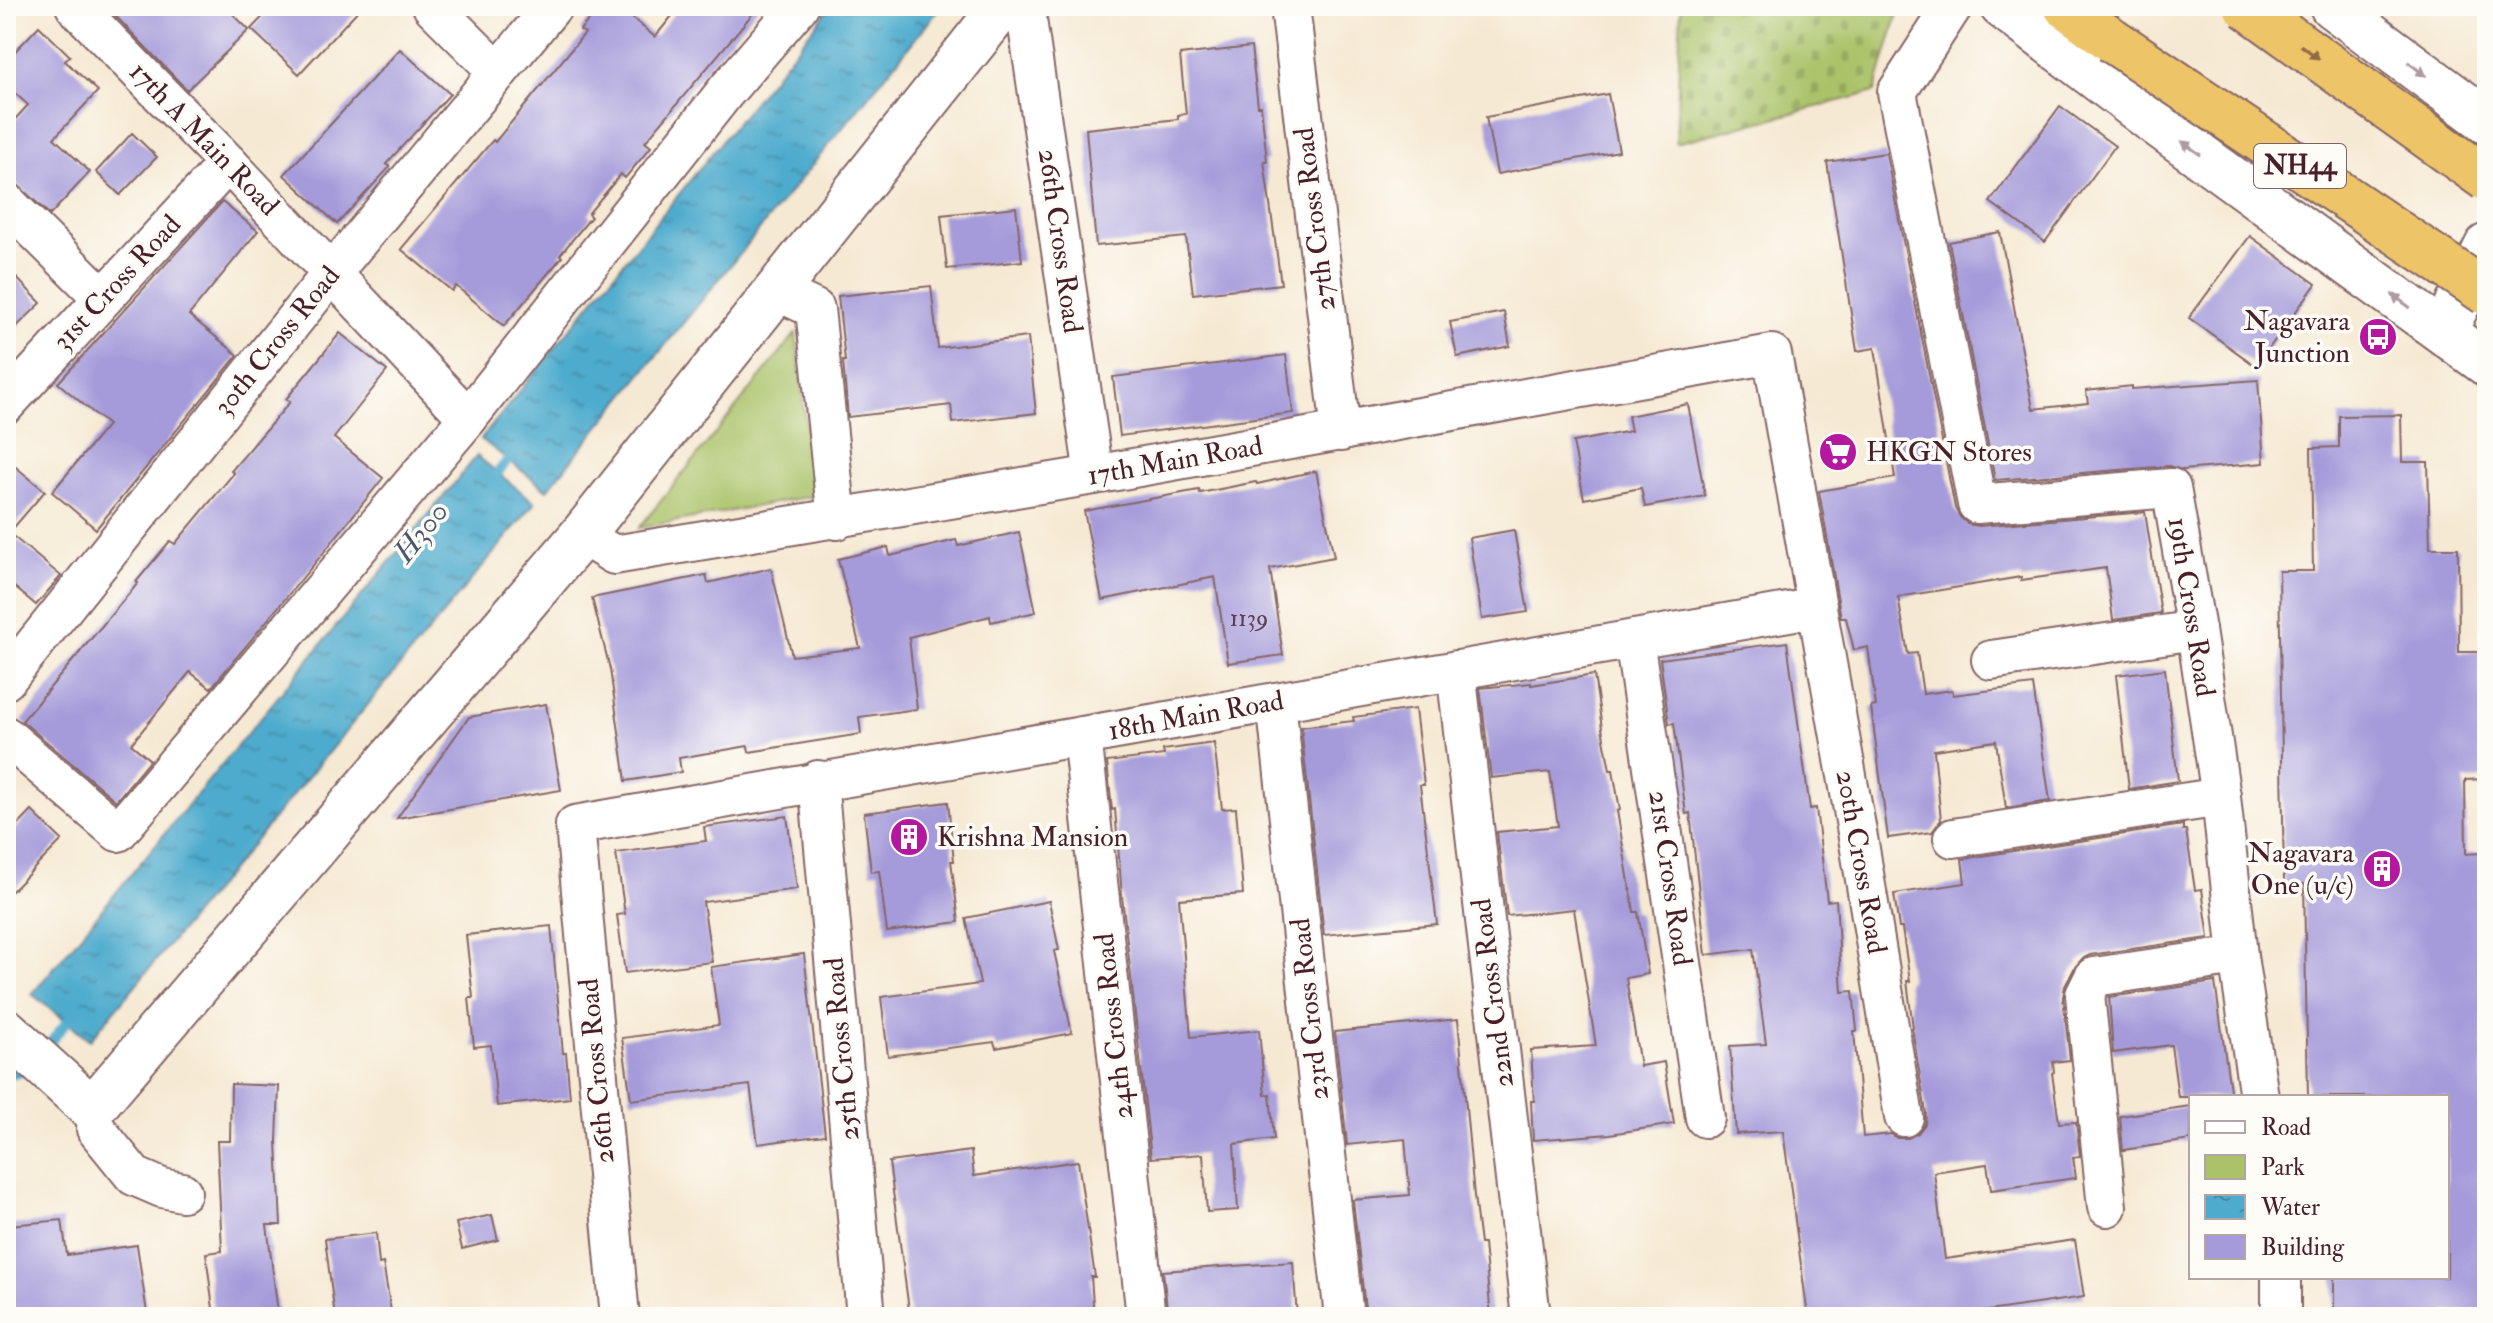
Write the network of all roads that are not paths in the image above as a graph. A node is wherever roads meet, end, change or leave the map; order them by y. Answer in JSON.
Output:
{"nodes":[{"id":1,"x":75,"y":6,"type":"edge"},
{"id":2,"x":432,"y":6,"type":"edge"},
{"id":3,"x":553,"y":6,"type":"edge"},
{"id":4,"x":799,"y":6,"type":"edge"},
{"id":5,"x":1003,"y":6,"type":"edge"},
{"id":6,"x":1025,"y":6,"type":"edge"},
{"id":7,"x":1290,"y":6,"type":"edge"},
{"id":8,"x":1953,"y":6,"type":"edge"},
{"id":9,"x":2002,"y":6,"type":"edge"},
{"id":10,"x":2066,"y":6,"type":"edge"},
{"id":11,"x":2246,"y":6,"type":"edge"},
{"id":12,"x":2332,"y":6,"type":"edge"},
{"id":13,"x":498,"y":72,"type":"junction"},
{"id":14,"x":2487,"y":121,"type":"edge"},
{"id":15,"x":228,"y":163,"type":"junction"},
{"id":16,"x":2487,"y":179,"type":"edge"},
{"id":17,"x":6,"y":202,"type":"edge"},
{"id":18,"x":2486,"y":261,"type":"edge"},
{"id":19,"x":331,"y":274,"type":"junction"},
{"id":20,"x":777,"y":291,"type":"junction"},
{"id":21,"x":103,"y":298,"type":"junction"},
{"id":22,"x":2444,"y":332,"type":"junction"},
{"id":23,"x":1772,"y":354,"type":"joint"},
{"id":24,"x":2487,"y":364,"type":"edge"},
{"id":25,"x":6,"y":404,"type":"edge"},
{"id":26,"x":468,"y":418,"type":"junction"},
{"id":27,"x":1341,"y":432,"type":"junction"},
{"id":28,"x":1094,"y":475,"type":"junction"},
{"id":29,"x":837,"y":520,"type":"junction"},
{"id":30,"x":582,"y":535,"type":"junction"},
{"id":31,"x":1817,"y":607,"type":"junction"},
{"id":32,"x":2196,"y":630,"type":"junction"},
{"id":33,"x":1634,"y":639,"type":"junction"},
{"id":34,"x":1991,"y":660,"type":"dead end"},
{"id":35,"x":1456,"y":670,"type":"junction"},
{"id":36,"x":6,"y":680,"type":"edge"},
{"id":37,"x":1276,"y":702,"type":"junction"},
{"id":38,"x":6,"y":736,"type":"edge"},
{"id":39,"x":1082,"y":736,"type":"junction"},
{"id":40,"x":818,"y":780,"type":"junction"},
{"id":41,"x":2221,"y":797,"type":"junction"},
{"id":42,"x":575,"y":825,"type":"joint"},
{"id":43,"x":1953,"y":838,"type":"dead end"},
{"id":44,"x":2238,"y":956,"type":"junction"},
{"id":45,"x":6,"y":1031,"type":"edge"},
{"id":46,"x":2259,"y":1095,"type":"edge"},
{"id":47,"x":1904,"y":1117,"type":"dead end"},
{"id":48,"x":1705,"y":1118,"type":"dead end"},
{"id":49,"x":96,"y":1129,"type":"dead end"},
{"id":50,"x":182,"y":1192,"type":"dead end"},
{"id":51,"x":2107,"y":1207,"type":"dead end"},
{"id":52,"x":2281,"y":1279,"type":"edge"},
{"id":53,"x":620,"y":1317,"type":"edge"},
{"id":54,"x":866,"y":1317,"type":"edge"},
{"id":55,"x":1146,"y":1317,"type":"edge"},
{"id":56,"x":1344,"y":1317,"type":"edge"},
{"id":57,"x":1531,"y":1317,"type":"edge"},
{"id":58,"x":2281,"y":1317,"type":"edge"}],
"edges":[{"from":1,"to":15,"type":"street","name":"17th A Main Road"},
{"from":2,"to":13,"type":"street"},
{"from":3,"to":13,"type":"street","name":"30th Cross Road"},
{"from":4,"to":26,"type":"street"},
{"from":5,"to":20,"type":"street"},
{"from":6,"to":28,"type":"street","name":"26th Cross Road"},
{"from":7,"to":27,"type":"street","name":"27th Cross Road"},
{"from":8,"to":32,"type":"street","name":"19th Cross Road"},
{"from":22,"to":9,"type":"street","one_way":true},
{"from":10,"to":18,"type":"highway","number":"NH44","bridge":true},
{"from":11,"to":16,"type":"highway","one_way":true,"bridge":true},
{"from":12,"to":14,"type":"street","one_way":true},
{"from":13,"to":19,"type":"street","name":"30th Cross Road"},
{"from":15,"to":19,"type":"street","name":"17th A Main Road"},
{"from":15,"to":21,"type":"street","name":"31st Cross Road"},
{"from":17,"to":21,"type":"street"},
{"from":18,"to":22,"type":"street"},
{"from":19,"to":26,"type":"street","name":"17th A Main Road"},
{"from":19,"to":36,"type":"street","name":"30th Cross Road"},
{"from":20,"to":29,"type":"street"},
{"from":20,"to":30,"type":"street"},
{"from":21,"to":25,"type":"street","name":"31st Cross Road"},
{"from":22,"to":24,"type":"street"},
{"from":23,"to":27,"type":"street","name":"17th Main Road"},
{"from":23,"to":31,"type":"street","name":"20th Cross Road"},
{"from":26,"to":38,"type":"street"},
{"from":27,"to":28,"type":"street","name":"17th Main Road"},
{"from":28,"to":29,"type":"street","name":"17th Main Road"},
{"from":29,"to":30,"type":"street","name":"17th Main Road"},
{"from":30,"to":45,"type":"street"},
{"from":31,"to":33,"type":"street","name":"18th Main Road"},
{"from":31,"to":47,"type":"street","name":"20th Cross Road"},
{"from":32,"to":34,"type":"street"},
{"from":32,"to":41,"type":"street","name":"19th Cross Road"},
{"from":33,"to":35,"type":"street","name":"18th Main Road"},
{"from":33,"to":48,"type":"street","name":"21st Cross Road"},
{"from":35,"to":37,"type":"street","name":"18th Main Road"},
{"from":35,"to":57,"type":"street","name":"22nd Cross Road"},
{"from":37,"to":39,"type":"street","name":"18th Main Road"},
{"from":37,"to":56,"type":"street","name":"23rd Cross Road"},
{"from":39,"to":40,"type":"street","name":"18th Main Road"},
{"from":39,"to":55,"type":"street","name":"24th Cross Road"},
{"from":40,"to":42,"type":"street","name":"18th Main Road"},
{"from":40,"to":54,"type":"street","name":"25th Cross Road"},
{"from":41,"to":43,"type":"street"},
{"from":41,"to":44,"type":"street","name":"19th Cross Road"},
{"from":42,"to":53,"type":"street","name":"26th Cross Road"},
{"from":44,"to":46,"type":"street","name":"19th Cross Road"},
{"from":44,"to":51,"type":"street"},
{"from":49,"to":50,"type":"street"},
{"from":52,"to":58,"type":"street"}]}
